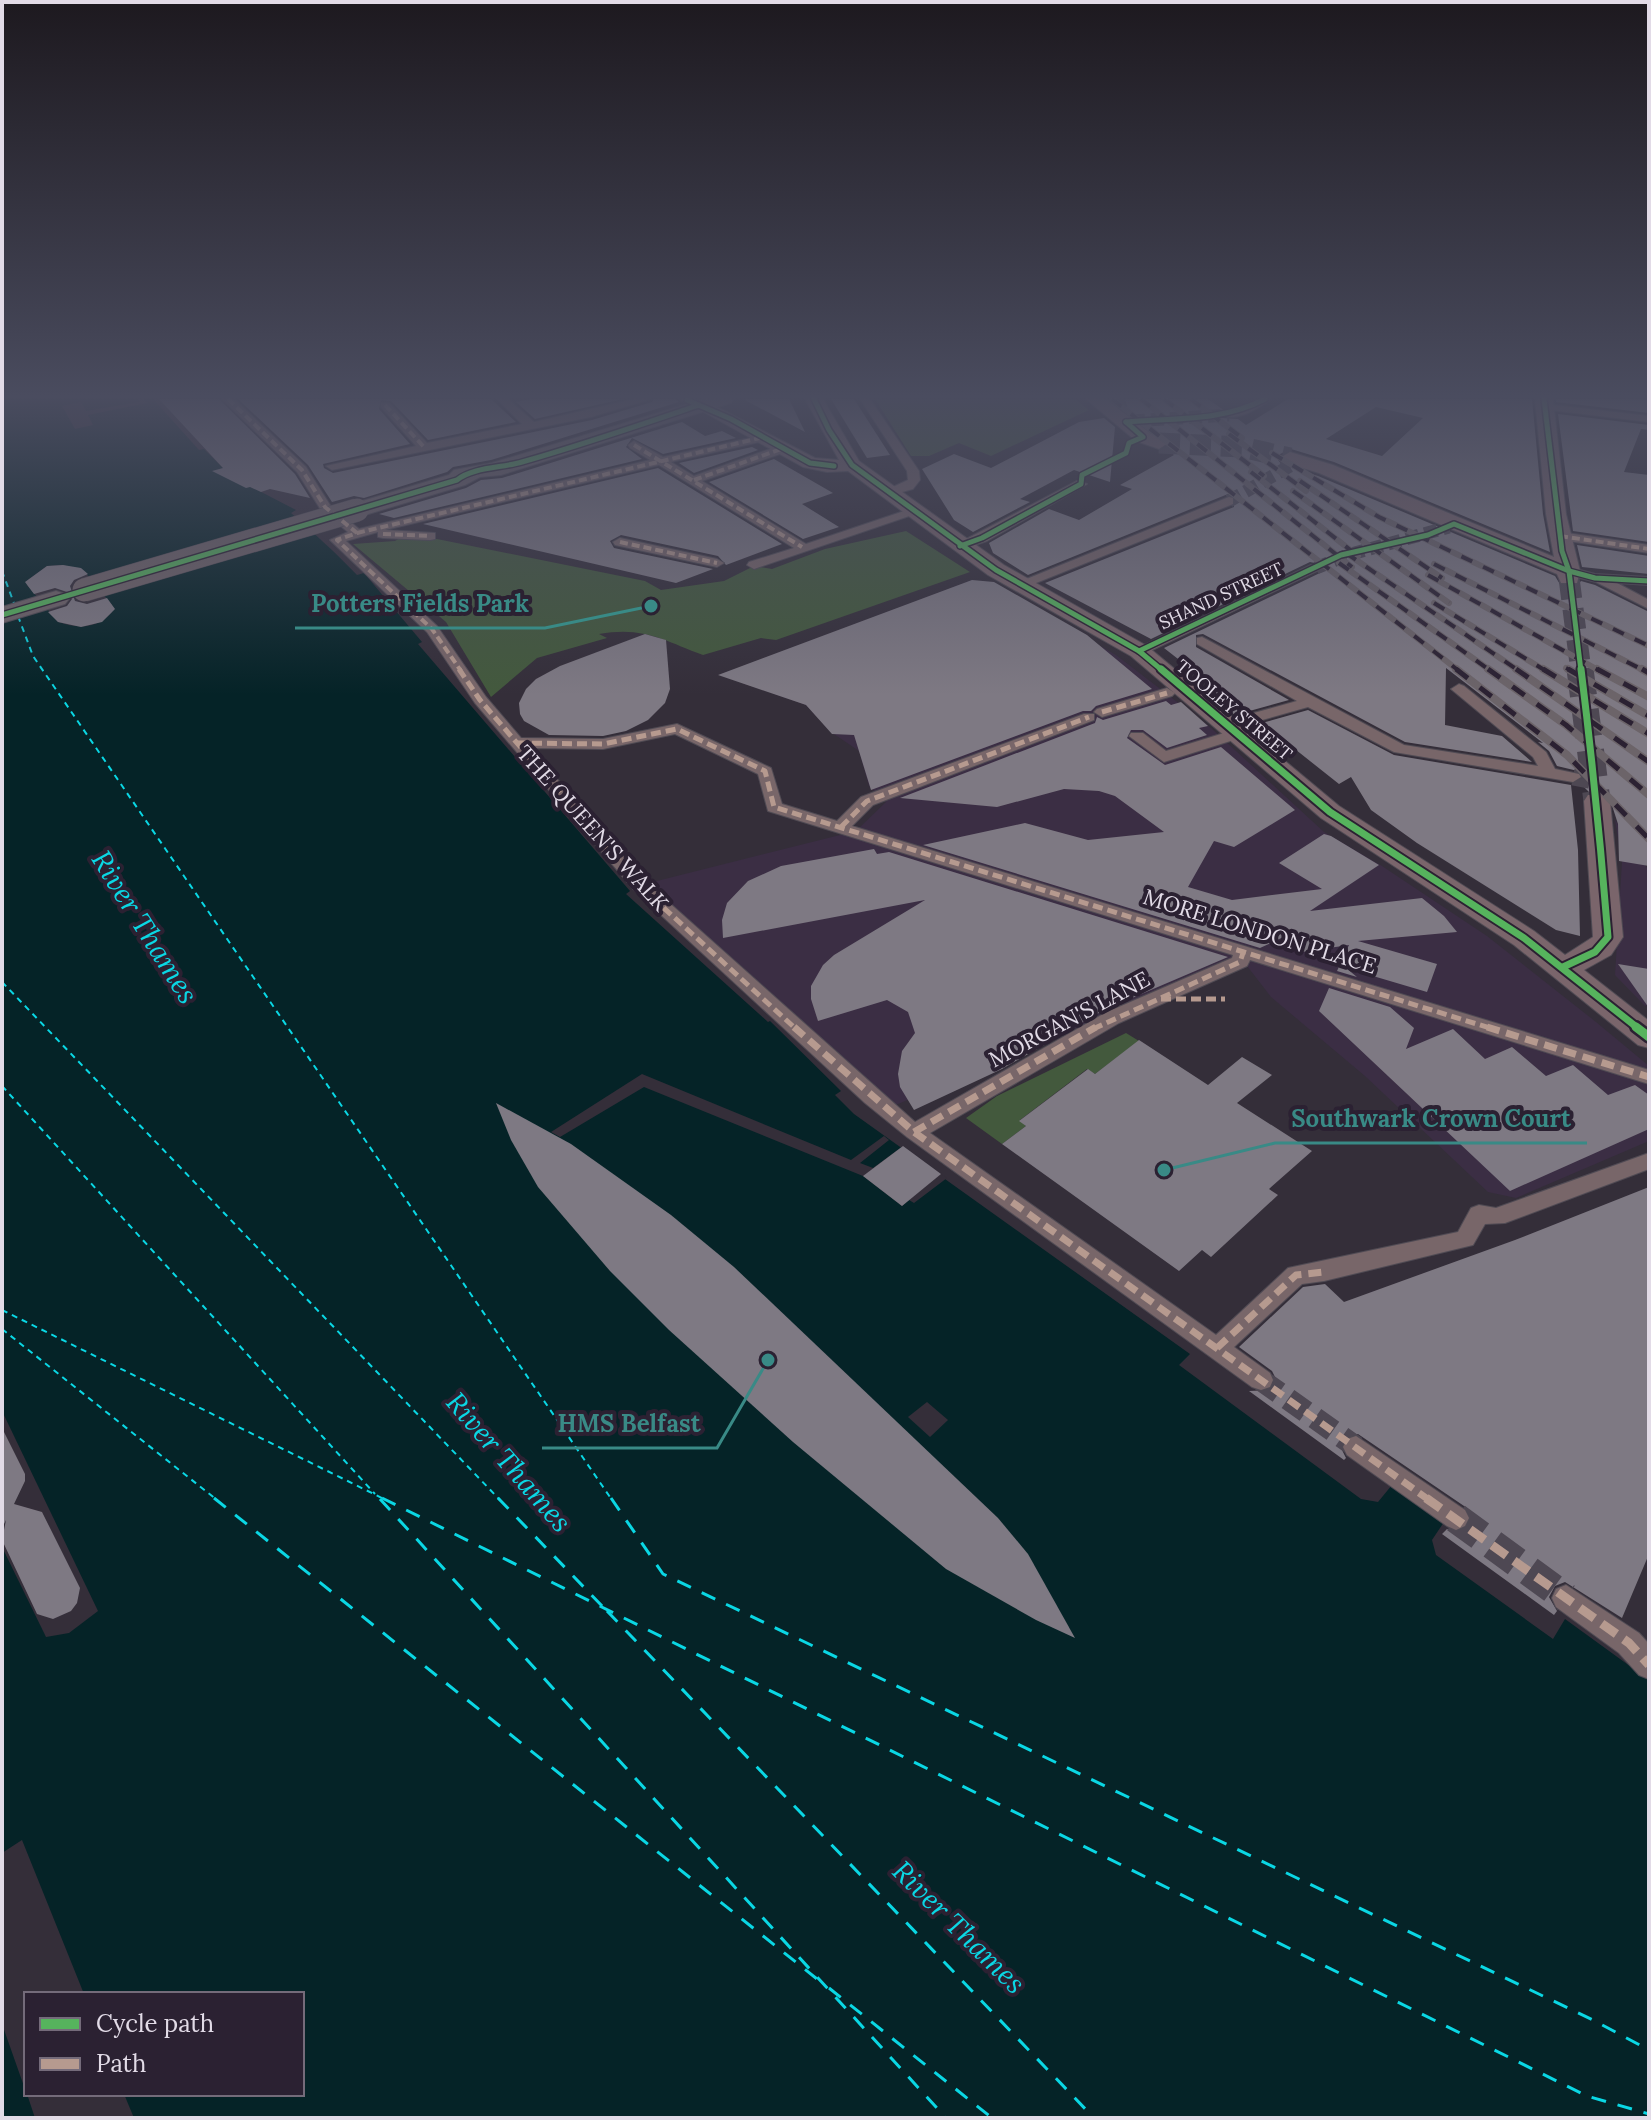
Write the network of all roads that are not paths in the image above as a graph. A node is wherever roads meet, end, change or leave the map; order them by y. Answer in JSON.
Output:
{"nodes":[{"id":1,"x":319,"y":498,"type":"edge"},
{"id":2,"x":417,"y":498,"type":"edge"},
{"id":3,"x":510,"y":498,"type":"edge"},
{"id":4,"x":723,"y":498,"type":"edge"},
{"id":5,"x":896,"y":498,"type":"edge"},
{"id":6,"x":1055,"y":498,"type":"edge"},
{"id":7,"x":1385,"y":498,"type":"edge"},
{"id":8,"x":1555,"y":498,"type":"edge"},
{"id":9,"x":1229,"y":501,"type":"tunnel mouth"},
{"id":10,"x":915,"y":512,"type":"junction"},
{"id":11,"x":353,"y":527,"type":"junction"},
{"id":12,"x":382,"y":528,"type":"junction"},
{"id":13,"x":430,"y":536,"type":"dead end"},
{"id":14,"x":1560,"y":536,"type":"junction"},
{"id":15,"x":395,"y":541,"type":"dead end"},
{"id":16,"x":620,"y":542,"type":"dead end"},
{"id":17,"x":960,"y":546,"type":"junction"},
{"id":18,"x":802,"y":547,"type":"junction"},
{"id":19,"x":1649,"y":549,"type":"edge"},
{"id":20,"x":717,"y":563,"type":"dead end"},
{"id":21,"x":754,"y":565,"type":"dead end"},
{"id":22,"x":1316,"y":568,"type":"tunnel mouth"},
{"id":23,"x":1569,"y":574,"type":"junction"},
{"id":24,"x":1595,"y":578,"type":"junction"},
{"id":25,"x":1649,"y":581,"type":"edge"},
{"id":26,"x":1021,"y":584,"type":"junction"},
{"id":27,"x":84,"y":590,"type":"dead end"},
{"id":28,"x":56,"y":599,"type":"dead end"},
{"id":29,"x":1649,"y":605,"type":"edge"},
{"id":30,"x":2,"y":615,"type":"edge"},
{"id":31,"x":1202,"y":641,"type":"dead end"},
{"id":32,"x":1139,"y":651,"type":"junction"},
{"id":33,"x":1459,"y":689,"type":"dead end"},
{"id":34,"x":1167,"y":693,"type":"dead end"},
{"id":35,"x":1310,"y":702,"type":"junction"},
{"id":36,"x":1232,"y":729,"type":"junction"},
{"id":37,"x":1137,"y":736,"type":"dead end"},
{"id":38,"x":517,"y":743,"type":"junction"},
{"id":39,"x":1549,"y":773,"type":"junction"},
{"id":40,"x":1573,"y":777,"type":"tunnel mouth"},
{"id":41,"x":1597,"y":801,"type":"tunnel mouth"},
{"id":42,"x":849,"y":829,"type":"junction"},
{"id":43,"x":1244,"y":950,"type":"junction"},
{"id":44,"x":1563,"y":967,"type":"junction"},
{"id":45,"x":1649,"y":1037,"type":"edge"},
{"id":46,"x":1649,"y":1077,"type":"edge"},
{"id":47,"x":914,"y":1132,"type":"junction"},
{"id":48,"x":1649,"y":1161,"type":"edge"},
{"id":49,"x":1217,"y":1348,"type":"junction"},
{"id":50,"x":1261,"y":1380,"type":"tunnel mouth"},
{"id":51,"x":1356,"y":1447,"type":"tunnel mouth"},
{"id":52,"x":1456,"y":1518,"type":"tunnel mouth"},
{"id":53,"x":1566,"y":1598,"type":"tunnel mouth"},
{"id":54,"x":1649,"y":1665,"type":"edge"}],
"edges":[{"from":1,"to":11,"type":"street"},
{"from":2,"to":11,"type":"highway"},
{"from":3,"to":12,"type":"street"},
{"from":4,"to":18,"type":"street"},
{"from":5,"to":10,"type":"main road","name":"TOOLEY STREET"},
{"from":6,"to":17,"type":"street"},
{"from":7,"to":23,"type":"main road"},
{"from":8,"to":14,"type":"main road"},
{"from":9,"to":26,"type":"street"},
{"from":10,"to":17,"type":"main road","name":"TOOLEY STREET"},
{"from":10,"to":18,"type":"street"},
{"from":11,"to":12,"type":"street"},
{"from":11,"to":27,"type":"highway","bridge":true},
{"from":11,"to":38,"type":"street","name":"THE QUEEN'S WALK"},
{"from":12,"to":13,"type":"street"},
{"from":12,"to":15,"type":"street"},
{"from":14,"to":19,"type":"street"},
{"from":14,"to":23,"type":"main road"},
{"from":16,"to":20,"type":"street"},
{"from":17,"to":26,"type":"main road","name":"TOOLEY STREET"},
{"from":18,"to":21,"type":"street"},
{"from":22,"to":32,"type":"street","name":"SHAND STREET"},
{"from":23,"to":24,"type":"street"},
{"from":24,"to":25,"type":"street"},
{"from":24,"to":29,"type":"street"},
{"from":26,"to":32,"type":"main road","name":"TOOLEY STREET"},
{"from":28,"to":30,"type":"highway"},
{"from":31,"to":35,"type":"street"},
{"from":32,"to":36,"type":"main road","name":"TOOLEY STREET"},
{"from":33,"to":39,"type":"street"},
{"from":34,"to":42,"type":"street"},
{"from":35,"to":36,"type":"street"},
{"from":35,"to":39,"type":"street"},
{"from":36,"to":37,"type":"street"},
{"from":36,"to":44,"type":"main road","name":"TOOLEY STREET"},
{"from":38,"to":42,"type":"street","name":"MORE LONDON PLACE"},
{"from":38,"to":47,"type":"street","name":"THE QUEEN'S WALK"},
{"from":39,"to":40,"type":"street"},
{"from":41,"to":44,"type":"main road"},
{"from":42,"to":43,"type":"street","name":"MORE LONDON PLACE"},
{"from":43,"to":46,"type":"street","name":"MORE LONDON PLACE"},
{"from":43,"to":47,"type":"street","name":"MORGAN'S LANE"},
{"from":44,"to":45,"type":"main road","name":"TOOLEY STREET"},
{"from":47,"to":49,"type":"street","name":"THE QUEEN'S WALK"},
{"from":48,"to":49,"type":"street"},
{"from":49,"to":50,"type":"street","name":"THE QUEEN'S WALK"},
{"from":51,"to":52,"type":"street"},
{"from":53,"to":54,"type":"street"}]}
